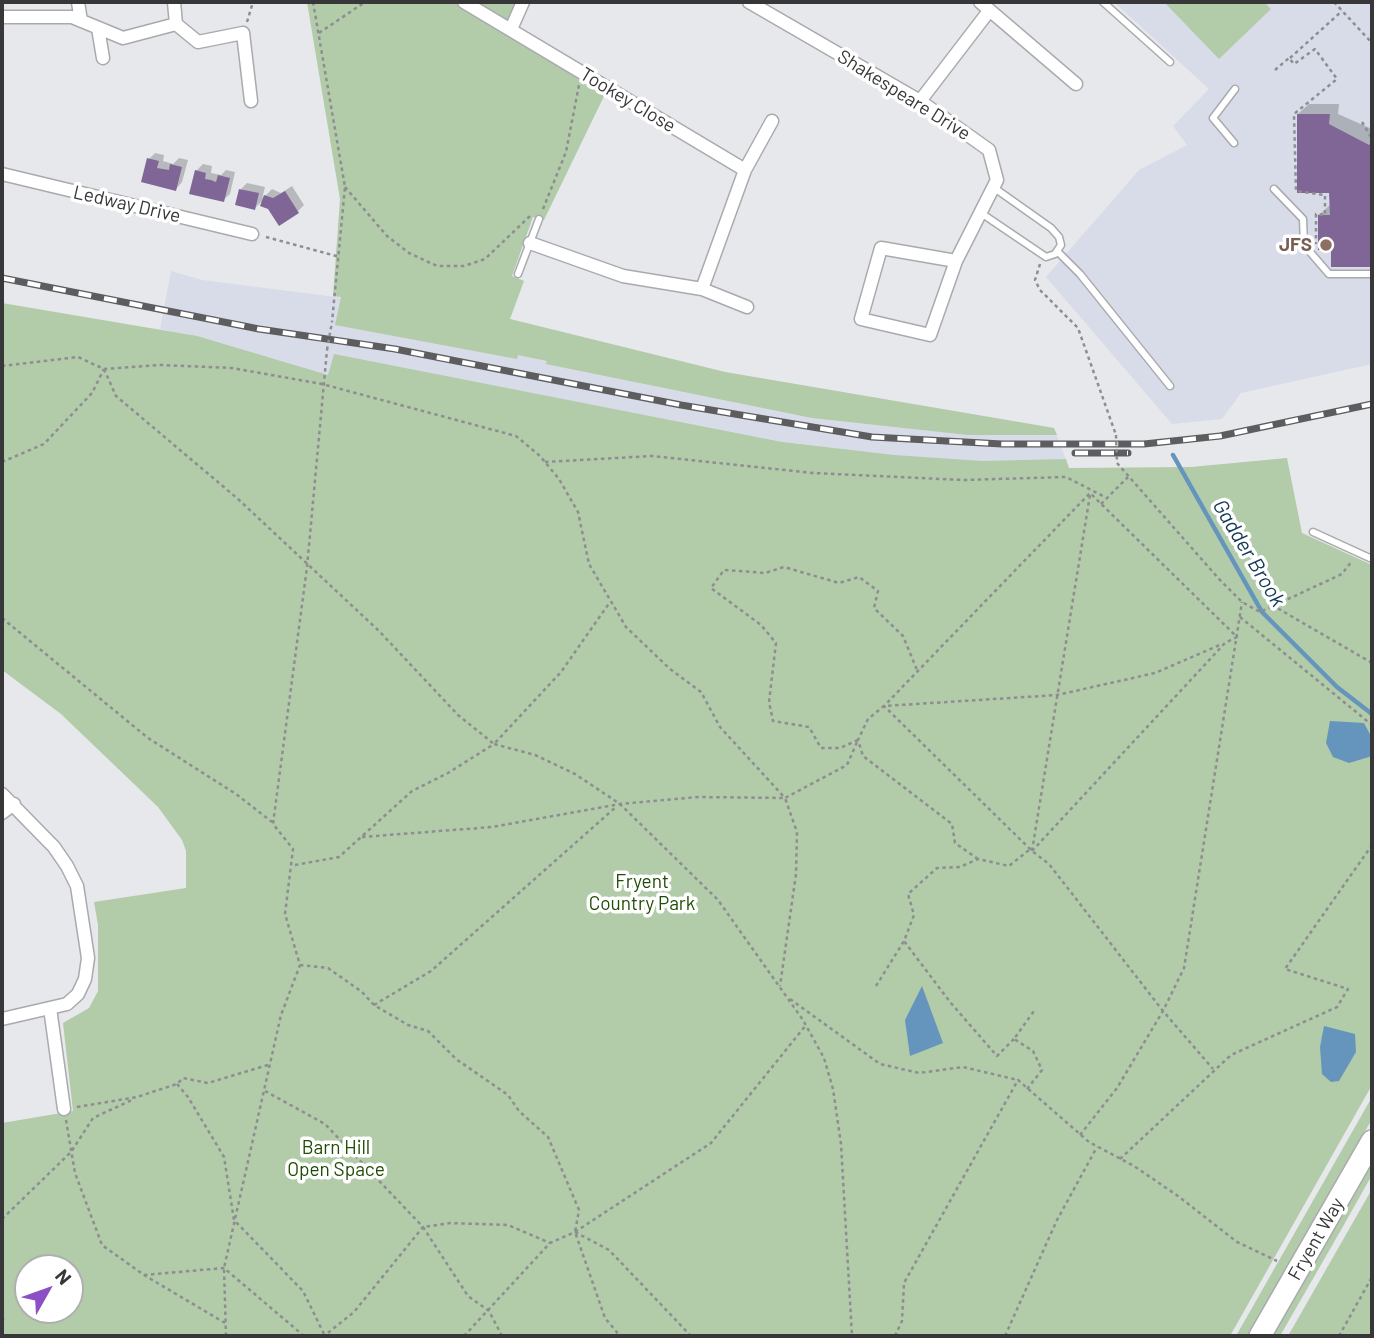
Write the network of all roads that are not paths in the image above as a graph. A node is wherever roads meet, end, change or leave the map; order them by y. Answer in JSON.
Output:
{"nodes":[{"id":1,"x":78,"y":2,"type":"edge"},
{"id":2,"x":174,"y":2,"type":"edge"},
{"id":3,"x":464,"y":2,"type":"edge"},
{"id":4,"x":523,"y":2,"type":"edge"},
{"id":5,"x":749,"y":2,"type":"edge"},
{"id":6,"x":1103,"y":2,"type":"edge"},
{"id":7,"x":985,"y":6,"type":"edge"},
{"id":8,"x":2,"y":18,"type":"edge"},
{"id":9,"x":81,"y":21,"type":"junction"},
{"id":10,"x":176,"y":24,"type":"junction"},
{"id":11,"x":98,"y":28,"type":"junction"},
{"id":12,"x":511,"y":29,"type":"junction"},
{"id":13,"x":103,"y":58,"type":"dead end"},
{"id":14,"x":1170,"y":62,"type":"dead end"},
{"id":15,"x":1076,"y":84,"type":"dead end"},
{"id":16,"x":1235,"y":89,"type":"dead end"},
{"id":17,"x":251,"y":101,"type":"dead end"},
{"id":18,"x":920,"y":101,"type":"junction"},
{"id":19,"x":772,"y":121,"type":"dead end"},
{"id":20,"x":1234,"y":143,"type":"dead end"},
{"id":21,"x":746,"y":170,"type":"junction"},
{"id":22,"x":2,"y":174,"type":"edge"},
{"id":23,"x":993,"y":187,"type":"junction"},
{"id":24,"x":1274,"y":189,"type":"dead end"},
{"id":25,"x":981,"y":213,"type":"junction"},
{"id":26,"x":539,"y":219,"type":"road end"},
{"id":27,"x":252,"y":234,"type":"road end"},
{"id":28,"x":530,"y":243,"type":"junction"},
{"id":29,"x":1057,"y":251,"type":"junction"},
{"id":30,"x":956,"y":261,"type":"junction"},
{"id":31,"x":518,"y":274,"type":"dead end"},
{"id":32,"x":1372,"y":274,"type":"edge"},
{"id":33,"x":702,"y":289,"type":"junction"},
{"id":34,"x":747,"y":307,"type":"dead end"},
{"id":35,"x":1170,"y":386,"type":"dead end"},
{"id":36,"x":1313,"y":532,"type":"dead end"},
{"id":37,"x":1372,"y":559,"type":"edge"},
{"id":38,"x":2,"y":794,"type":"edge"},
{"id":39,"x":14,"y":804,"type":"junction"},
{"id":40,"x":2,"y":813,"type":"edge"},
{"id":41,"x":50,"y":1007,"type":"junction"},
{"id":42,"x":2,"y":1019,"type":"edge"},
{"id":43,"x":64,"y":1109,"type":"road end"},
{"id":44,"x":1372,"y":1141,"type":"edge"},
{"id":45,"x":1260,"y":1336,"type":"edge"}],
"edges":[{"from":1,"to":9,"type":"street"},
{"from":2,"to":10,"type":"street"},
{"from":3,"to":12,"type":"street","name":"Tookey Close"},
{"from":4,"to":12,"type":"street"},
{"from":5,"to":18,"type":"street","name":"Shakespeare Drive"},
{"from":6,"to":14,"type":"lane"},
{"from":7,"to":15,"type":"street"},
{"from":7,"to":18,"type":"street"},
{"from":8,"to":9,"type":"street"},
{"from":9,"to":11,"type":"street"},
{"from":10,"to":11,"type":"street"},
{"from":10,"to":17,"type":"street"},
{"from":11,"to":13,"type":"street"},
{"from":12,"to":21,"type":"street","name":"Tookey Close"},
{"from":16,"to":20,"type":"lane"},
{"from":18,"to":23,"type":"street","name":"Shakespeare Drive"},
{"from":19,"to":21,"type":"street"},
{"from":21,"to":33,"type":"street"},
{"from":22,"to":27,"type":"street","name":"Ledway Drive"},
{"from":23,"to":25,"type":"street"},
{"from":23,"to":29,"type":"lane"},
{"from":24,"to":32,"type":"lane"},
{"from":25,"to":29,"type":"lane"},
{"from":25,"to":30,"type":"street"},
{"from":26,"to":28,"type":"lane"},
{"from":28,"to":31,"type":"lane"},
{"from":28,"to":33,"type":"street"},
{"from":29,"to":35,"type":"lane"},
{"from":30,"to":30,"type":"street"},
{"from":33,"to":34,"type":"street"},
{"from":36,"to":37,"type":"lane"},
{"from":38,"to":39,"type":"street"},
{"from":39,"to":40,"type":"street"},
{"from":39,"to":41,"type":"street"},
{"from":41,"to":42,"type":"street"},
{"from":41,"to":43,"type":"street"},
{"from":44,"to":45,"type":"main road","name":"Fryent Way"}]}
